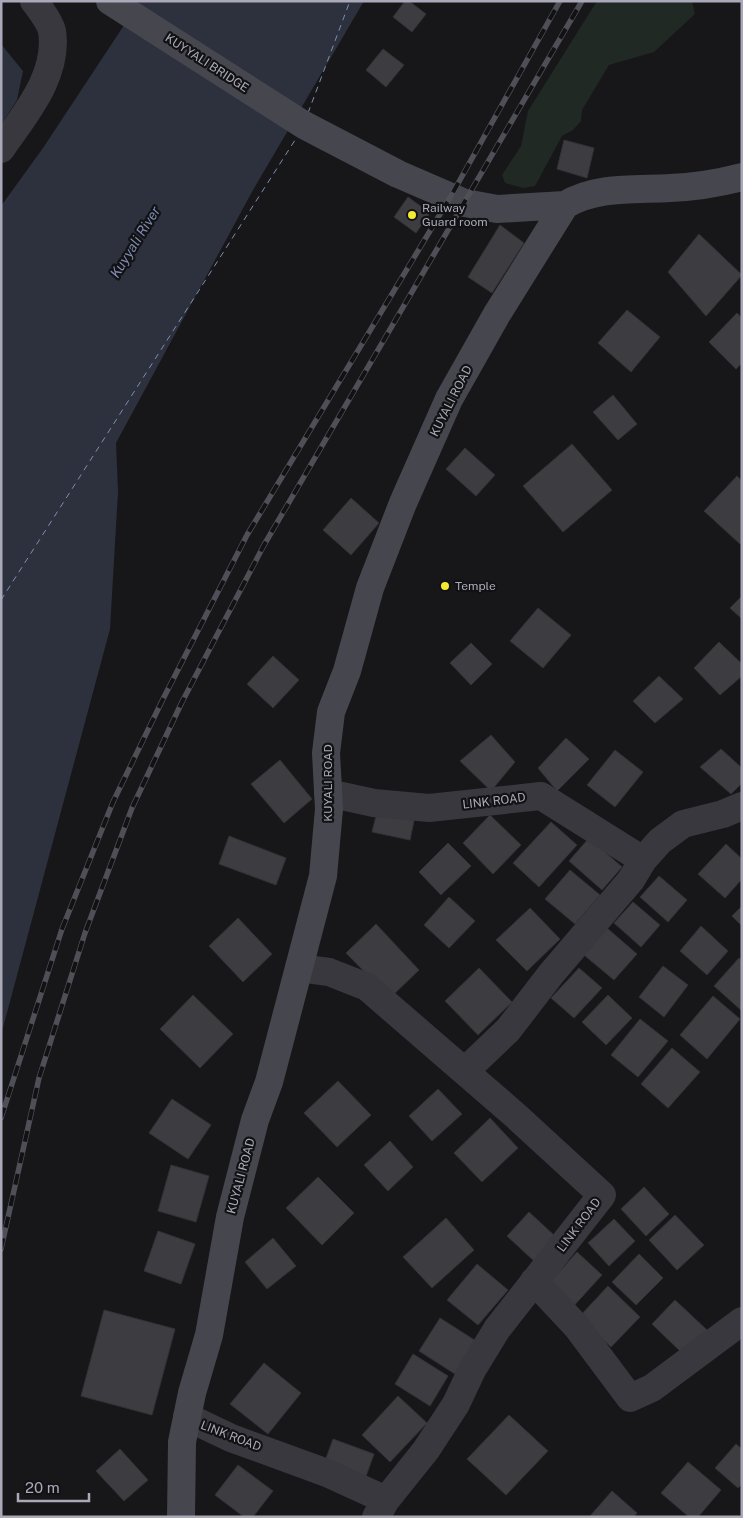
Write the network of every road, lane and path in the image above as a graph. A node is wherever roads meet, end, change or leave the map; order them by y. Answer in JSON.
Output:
{"nodes":[{"id":1,"x":34,"y":1,"type":"edge"},
{"id":2,"x":110,"y":1,"type":"edge"},
{"id":3,"x":1,"y":149,"type":"edge"},
{"id":4,"x":742,"y":177,"type":"edge"},
{"id":5,"x":566,"y":206,"type":"junction"},
{"id":6,"x":328,"y":793,"type":"junction"},
{"id":7,"x":742,"y":806,"type":"edge"},
{"id":8,"x":643,"y":860,"type":"junction"},
{"id":9,"x":300,"y":968,"type":"junction"},
{"id":10,"x":465,"y":1071,"type":"junction"},
{"id":11,"x":534,"y":1280,"type":"junction"},
{"id":12,"x":742,"y":1321,"type":"edge"},
{"id":13,"x":187,"y":1418,"type":"junction"},
{"id":14,"x":381,"y":1508,"type":"edge"},
{"id":15,"x":181,"y":1517,"type":"edge"}],
"edges":[{"from":1,"to":3,"type":"street"},
{"from":2,"to":5,"type":"main road","name":"KUYYALI BRIDGE"},
{"from":4,"to":5,"type":"main road","name":"KUYALI ROAD"},
{"from":5,"to":6,"type":"main road","name":"KUYALI ROAD"},
{"from":6,"to":8,"type":"street","name":"LINK ROAD"},
{"from":6,"to":9,"type":"main road","name":"KUYALI ROAD"},
{"from":7,"to":8,"type":"street"},
{"from":8,"to":10,"type":"street"},
{"from":9,"to":10,"type":"street","name":"LINK ROAD"},
{"from":9,"to":13,"type":"main road","name":"KUYALI ROAD"},
{"from":10,"to":11,"type":"street","name":"LINK ROAD"},
{"from":11,"to":12,"type":"street"},
{"from":11,"to":14,"type":"street","name":"LINK ROAD"},
{"from":13,"to":14,"type":"street","name":"LINK ROAD"},
{"from":13,"to":15,"type":"main road","name":"KUYALI ROAD"}]}
